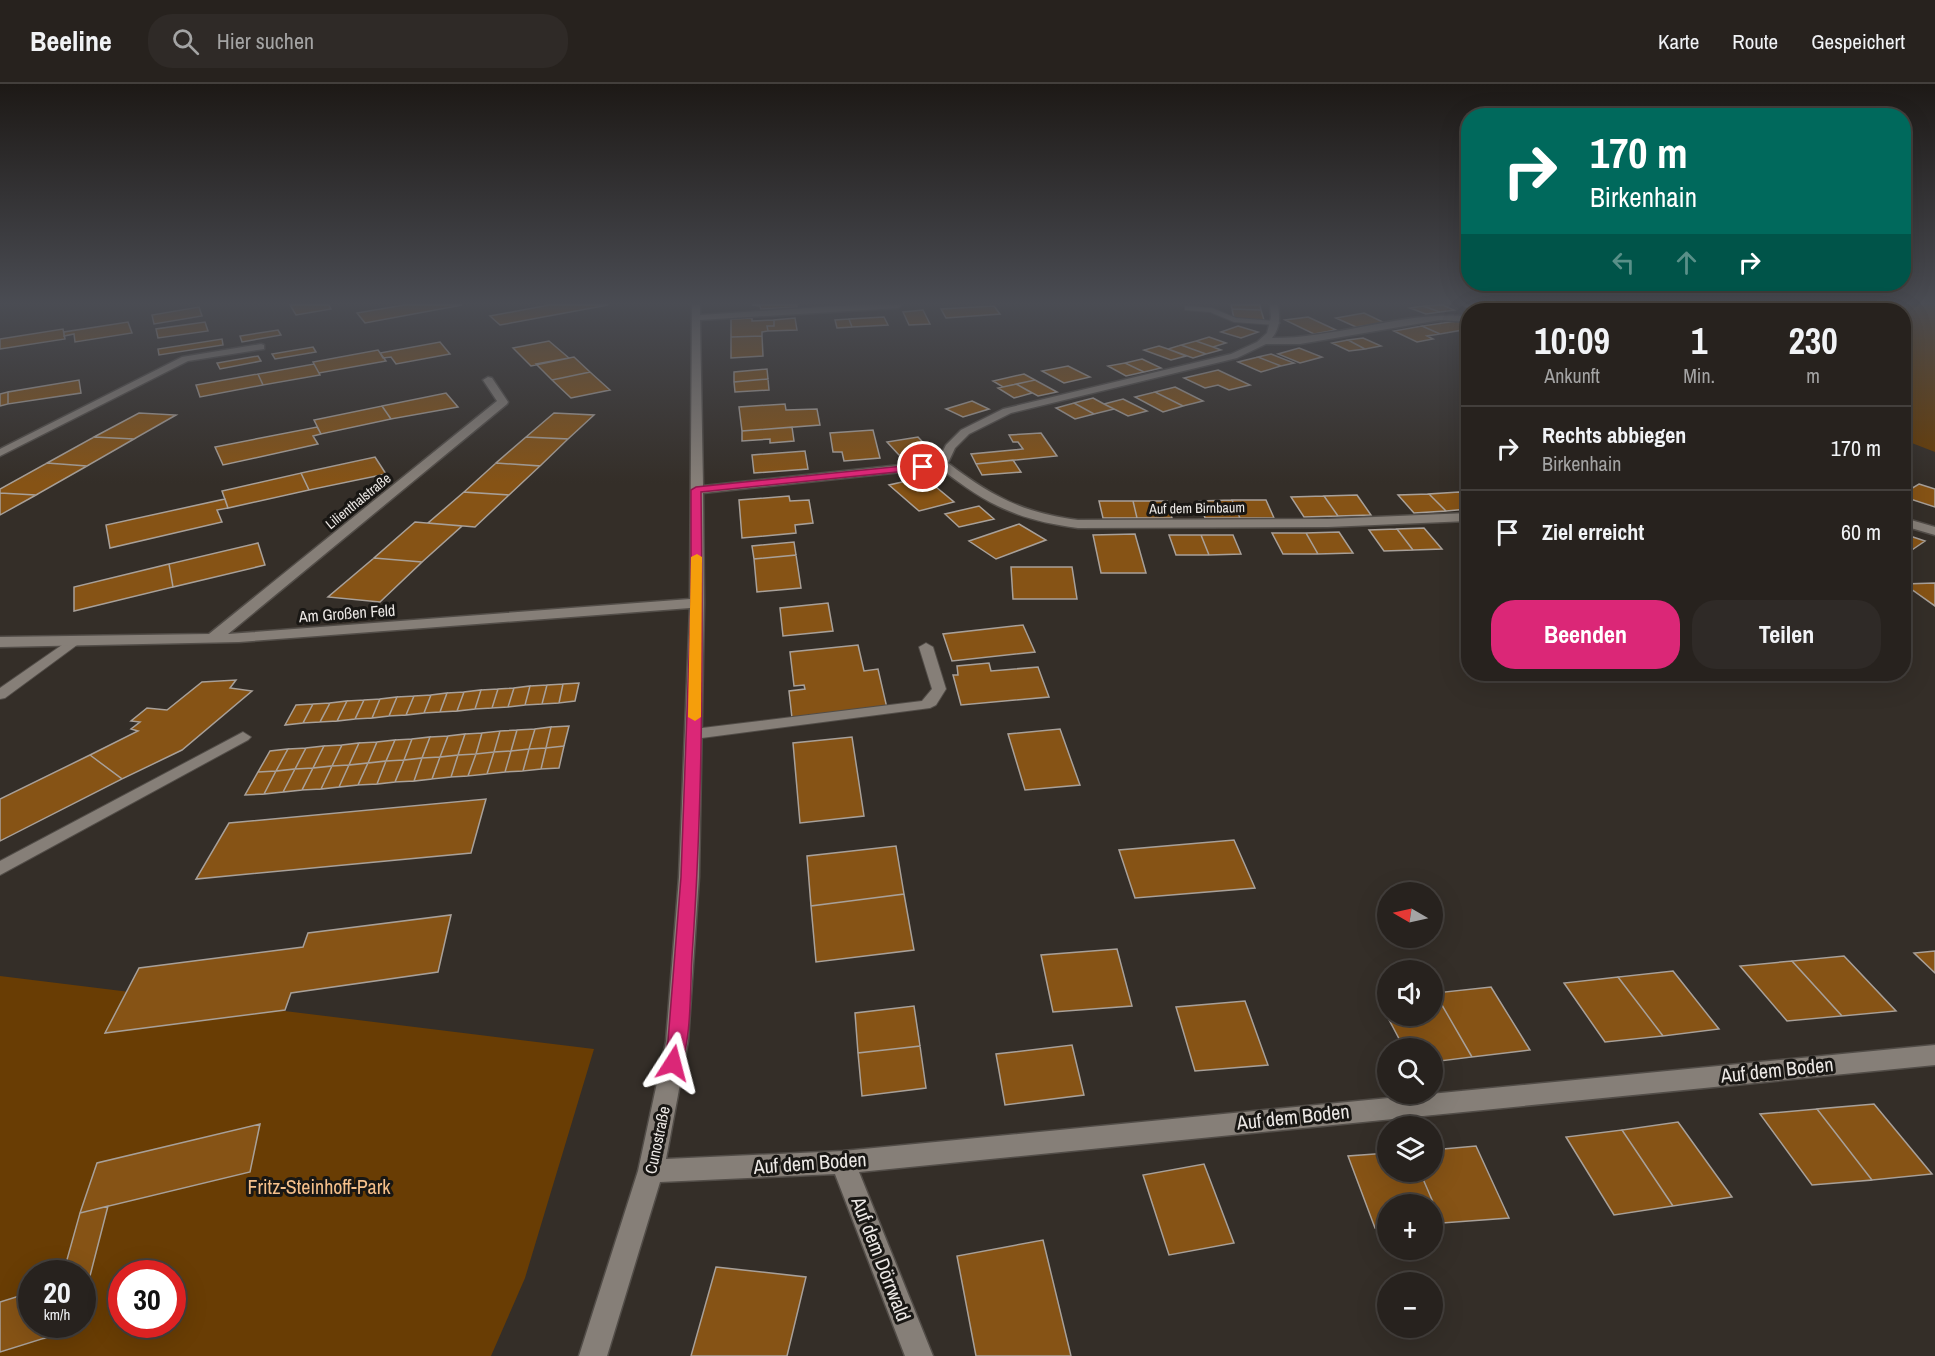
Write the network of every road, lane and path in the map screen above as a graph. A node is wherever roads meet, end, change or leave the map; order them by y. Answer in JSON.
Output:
{"nodes":[{"id":1,"x":174,"y":364,"type":"edge"},
{"id":2,"x":696,"y":364,"type":"edge"},
{"id":3,"x":1199,"y":364,"type":"edge"},
{"id":4,"x":488,"y":380,"type":"dead end"},
{"id":5,"x":0,"y":453,"type":"edge"},
{"id":6,"x":942,"y":464,"type":"junction"},
{"id":7,"x":696,"y":490,"type":"junction"},
{"id":8,"x":1461,"y":517,"type":"edge"},
{"id":9,"x":1911,"y":524,"type":"edge"},
{"id":10,"x":1935,"y":531,"type":"edge"},
{"id":11,"x":697,"y":603,"type":"junction"},
{"id":12,"x":212,"y":639,"type":"junction"},
{"id":13,"x":0,"y":642,"type":"edge"},
{"id":14,"x":72,"y":642,"type":"junction"},
{"id":15,"x":926,"y":646,"type":"dead end"},
{"id":16,"x":0,"y":695,"type":"edge"},
{"id":17,"x":694,"y":734,"type":"junction"},
{"id":18,"x":243,"y":737,"type":"dead end"},
{"id":19,"x":0,"y":870,"type":"edge"},
{"id":20,"x":1935,"y":1055,"type":"edge"},
{"id":21,"x":843,"y":1162,"type":"junction"},
{"id":22,"x":651,"y":1171,"type":"junction"},
{"id":23,"x":593,"y":1356,"type":"edge"},
{"id":24,"x":919,"y":1356,"type":"edge"}],
"edges":[{"from":1,"to":5,"type":"street"},
{"from":2,"to":7,"type":"street","name":"Cunostraße"},
{"from":3,"to":6,"type":"street"},
{"from":4,"to":12,"type":"street","name":"Lilienthalstraße"},
{"from":6,"to":7,"type":"street"},
{"from":6,"to":8,"type":"street","name":"Auf dem Birnbaum"},
{"from":7,"to":11,"type":"street","name":"Cunostraße"},
{"from":9,"to":10,"type":"street"},
{"from":11,"to":12,"type":"street","name":"Am Großen Feld"},
{"from":11,"to":17,"type":"street","name":"Cunostraße"},
{"from":12,"to":14,"type":"street","name":"Am Großen Feld"},
{"from":13,"to":14,"type":"street","name":"Am Großen Feld"},
{"from":14,"to":16,"type":"lane"},
{"from":15,"to":17,"type":"lane"},
{"from":17,"to":22,"type":"street","name":"Cunostraße"},
{"from":18,"to":19,"type":"lane"},
{"from":20,"to":21,"type":"street","name":"Auf dem Boden"},
{"from":21,"to":22,"type":"street","name":"Auf dem Boden"},
{"from":21,"to":24,"type":"street","name":"Auf dem Dörrwald"},
{"from":22,"to":23,"type":"street","name":"Cunostraße"}]}
